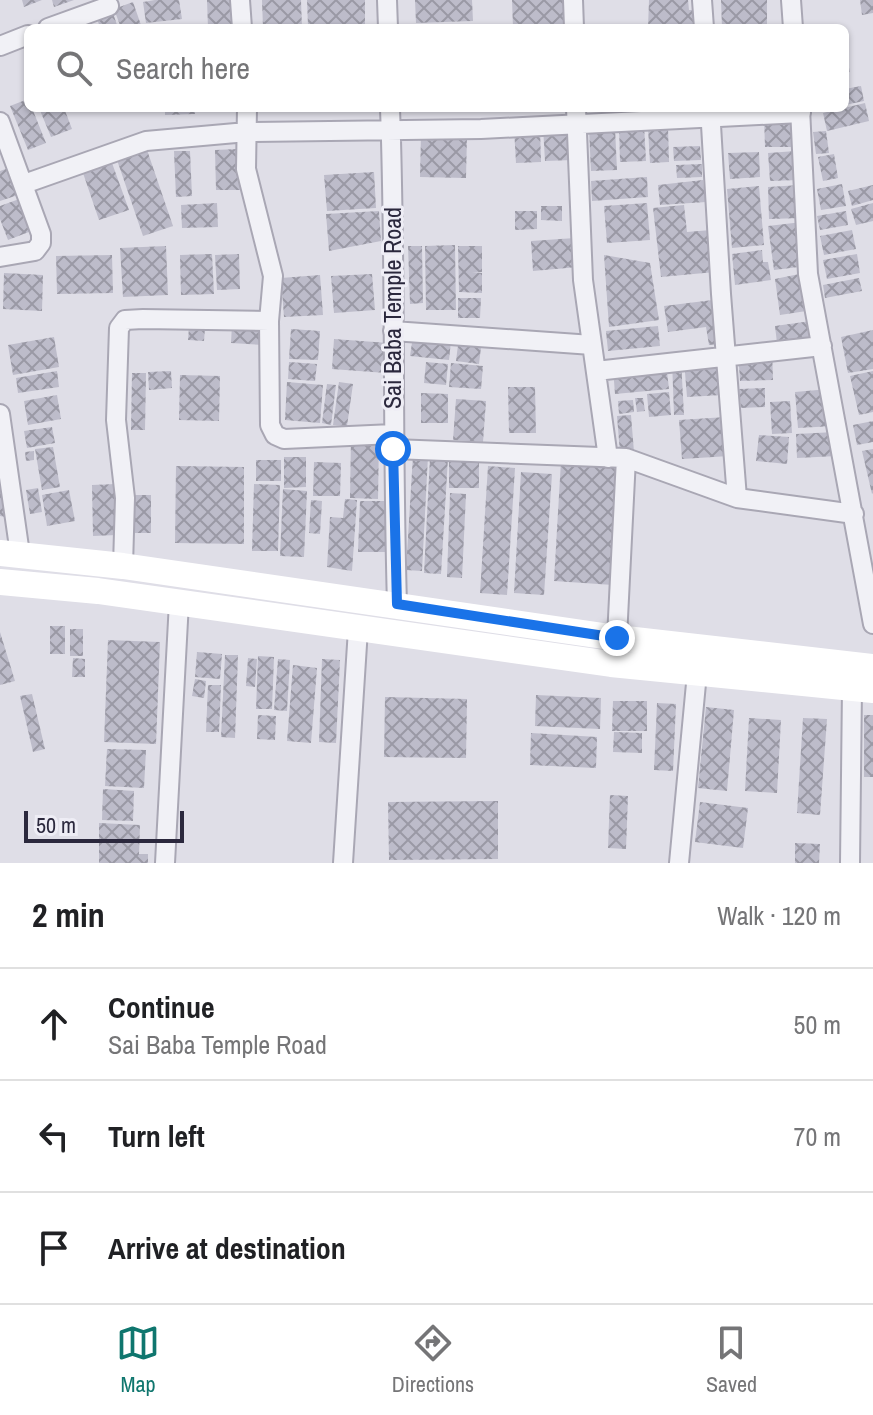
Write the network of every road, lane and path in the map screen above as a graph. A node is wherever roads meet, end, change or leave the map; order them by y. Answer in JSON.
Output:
{"nodes":[{"id":1,"x":240,"y":0,"type":"edge"},
{"id":2,"x":387,"y":0,"type":"edge"},
{"id":3,"x":573,"y":0,"type":"edge"},
{"id":4,"x":702,"y":0,"type":"edge"},
{"id":5,"x":791,"y":0,"type":"edge"},
{"id":6,"x":109,"y":6,"type":"dead end"},
{"id":7,"x":59,"y":24,"type":"edge"},
{"id":8,"x":242,"y":24,"type":"edge"},
{"id":9,"x":388,"y":24,"type":"edge"},
{"id":10,"x":574,"y":24,"type":"edge"},
{"id":11,"x":704,"y":24,"type":"edge"},
{"id":12,"x":793,"y":24,"type":"edge"},
{"id":13,"x":24,"y":37,"type":"edge"},
{"id":14,"x":0,"y":46,"type":"edge"},
{"id":15,"x":247,"y":112,"type":"edge"},
{"id":16,"x":390,"y":112,"type":"edge"},
{"id":17,"x":740,"y":112,"type":"edge"},
{"id":18,"x":800,"y":112,"type":"edge"},
{"id":19,"x":710,"y":113,"type":"edge"},
{"id":20,"x":576,"y":116,"type":"edge"},
{"id":21,"x":0,"y":122,"type":"edge"},
{"id":22,"x":391,"y":131,"type":"junction"},
{"id":23,"x":247,"y":132,"type":"junction"},
{"id":24,"x":24,"y":184,"type":"junction"},
{"id":25,"x":0,"y":257,"type":"edge"},
{"id":26,"x":269,"y":321,"type":"junction"},
{"id":27,"x":393,"y":331,"type":"junction"},
{"id":28,"x":592,"y":345,"type":"junction"},
{"id":29,"x":822,"y":346,"type":"junction"},
{"id":30,"x":726,"y":357,"type":"junction"},
{"id":31,"x":596,"y":371,"type":"junction"},
{"id":32,"x":0,"y":414,"type":"edge"},
{"id":33,"x":393,"y":441,"type":"junction"},
{"id":34,"x":617,"y":458,"type":"junction"},
{"id":35,"x":737,"y":498,"type":"junction"},
{"id":36,"x":854,"y":514,"type":"junction"},
{"id":37,"x":866,"y":540,"type":"edge"},
{"id":38,"x":10,"y":554,"type":"edge"},
{"id":39,"x":123,"y":566,"type":"junction"},
{"id":40,"x":0,"y":582,"type":"edge"},
{"id":41,"x":179,"y":602,"type":"junction"},
{"id":42,"x":397,"y":604,"type":"junction"},
{"id":43,"x":873,"y":624,"type":"edge"},
{"id":44,"x":358,"y":629,"type":"junction"},
{"id":45,"x":617,"y":638,"type":"junction"},
{"id":46,"x":873,"y":667,"type":"edge"},
{"id":47,"x":697,"y":673,"type":"junction"},
{"id":48,"x":862,"y":689,"type":"edge"},
{"id":49,"x":165,"y":863,"type":"edge"},
{"id":50,"x":343,"y":863,"type":"edge"},
{"id":51,"x":679,"y":863,"type":"edge"},
{"id":52,"x":850,"y":863,"type":"edge"}],
"edges":[{"from":1,"to":8,"type":"street"},
{"from":2,"to":9,"type":"street"},
{"from":3,"to":10,"type":"street"},
{"from":4,"to":11,"type":"street"},
{"from":5,"to":12,"type":"street"},
{"from":6,"to":7,"type":"street"},
{"from":13,"to":14,"type":"street"},
{"from":15,"to":23,"type":"street"},
{"from":16,"to":22,"type":"street","name":"Sai Baba Temple Road"},
{"from":17,"to":19,"type":"street"},
{"from":18,"to":29,"type":"street"},
{"from":19,"to":20,"type":"street"},
{"from":19,"to":30,"type":"street"},
{"from":20,"to":22,"type":"street"},
{"from":20,"to":28,"type":"street"},
{"from":21,"to":24,"type":"street"},
{"from":22,"to":23,"type":"street"},
{"from":22,"to":27,"type":"street","name":"Sai Baba Temple Road"},
{"from":23,"to":24,"type":"street"},
{"from":23,"to":26,"type":"street"},
{"from":24,"to":25,"type":"street"},
{"from":26,"to":33,"type":"street"},
{"from":26,"to":39,"type":"street"},
{"from":27,"to":28,"type":"street"},
{"from":27,"to":33,"type":"street","name":"Sai Baba Temple Road"},
{"from":28,"to":31,"type":"street"},
{"from":29,"to":30,"type":"street"},
{"from":29,"to":36,"type":"street"},
{"from":30,"to":31,"type":"street"},
{"from":30,"to":35,"type":"street"},
{"from":31,"to":34,"type":"street"},
{"from":32,"to":38,"type":"street"},
{"from":33,"to":34,"type":"street"},
{"from":33,"to":42,"type":"street","name":"Sai Baba Temple Road"},
{"from":34,"to":35,"type":"street"},
{"from":34,"to":45,"type":"street"},
{"from":35,"to":36,"type":"street"},
{"from":36,"to":37,"type":"street"},
{"from":37,"to":43,"type":"street"},
{"from":38,"to":39,"type":"main road"},
{"from":39,"to":42,"type":"main road"},
{"from":40,"to":41,"type":"main road"},
{"from":41,"to":44,"type":"main road"},
{"from":41,"to":49,"type":"street"},
{"from":42,"to":45,"type":"main road"},
{"from":44,"to":47,"type":"main road"},
{"from":44,"to":50,"type":"street"},
{"from":45,"to":46,"type":"main road"},
{"from":47,"to":48,"type":"main road"},
{"from":47,"to":51,"type":"street"},
{"from":48,"to":52,"type":"street"}]}
